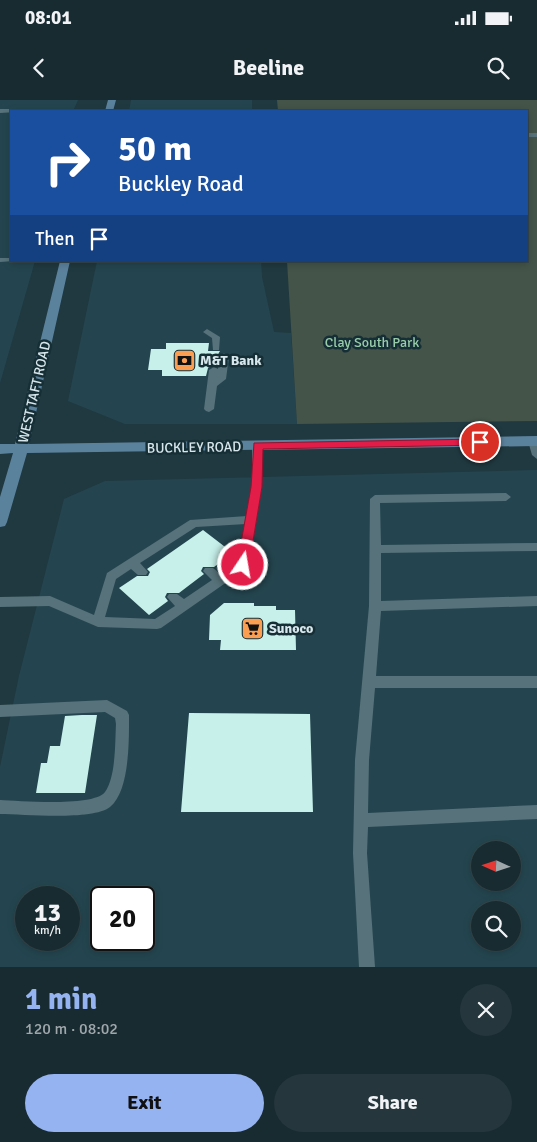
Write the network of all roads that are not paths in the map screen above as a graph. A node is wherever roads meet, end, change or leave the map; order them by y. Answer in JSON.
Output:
{"nodes":[{"id":1,"x":29,"y":109,"type":"edge"},
{"id":2,"x":14,"y":110,"type":"edge"},
{"id":3,"x":65,"y":262,"type":"edge"},
{"id":4,"x":207,"y":332,"type":"dead end"},
{"id":5,"x":214,"y":370,"type":"dead end"},
{"id":6,"x":212,"y":384,"type":"junction"},
{"id":7,"x":209,"y":410,"type":"dead end"},
{"id":8,"x":535,"y":441,"type":"edge"},
{"id":9,"x":257,"y":446,"type":"junction"},
{"id":10,"x":0,"y":449,"type":"edge"},
{"id":11,"x":21,"y":449,"type":"junction"},
{"id":12,"x":537,"y":455,"type":"edge"},
{"id":13,"x":506,"y":497,"type":"dead end"},
{"id":14,"x":252,"y":520,"type":"junction"},
{"id":15,"x":0,"y":522,"type":"edge"},
{"id":16,"x":168,"y":540,"type":"junction"},
{"id":17,"x":178,"y":547,"type":"dead end"},
{"id":18,"x":537,"y":547,"type":"edge"},
{"id":19,"x":376,"y":549,"type":"junction"},
{"id":20,"x":132,"y":563,"type":"junction"},
{"id":21,"x":209,"y":571,"type":"dead end"},
{"id":22,"x":142,"y":572,"type":"dead end"},
{"id":23,"x":221,"y":580,"type":"junction"},
{"id":24,"x":173,"y":597,"type":"dead end"},
{"id":25,"x":537,"y":601,"type":"edge"},
{"id":26,"x":0,"y":602,"type":"edge"},
{"id":27,"x":184,"y":606,"type":"junction"},
{"id":28,"x":374,"y":606,"type":"junction"},
{"id":29,"x":98,"y":622,"type":"junction"},
{"id":30,"x":368,"y":682,"type":"junction"},
{"id":31,"x":537,"y":682,"type":"edge"},
{"id":32,"x":0,"y":711,"type":"edge"},
{"id":33,"x":0,"y":807,"type":"edge"},
{"id":34,"x":537,"y":812,"type":"edge"},
{"id":35,"x":361,"y":820,"type":"junction"},
{"id":36,"x":367,"y":967,"type":"edge"}],
"edges":[{"from":1,"to":2,"type":"lane"},
{"from":3,"to":11,"type":"street","name":"WEST TAFT ROAD"},
{"from":4,"to":6,"type":"lane"},
{"from":5,"to":6,"type":"lane"},
{"from":6,"to":7,"type":"lane"},
{"from":8,"to":9,"type":"street","name":"BUCKLEY ROAD"},
{"from":8,"to":12,"type":"lane"},
{"from":9,"to":11,"type":"street","name":"BUCKLEY ROAD"},
{"from":9,"to":14,"type":"lane"},
{"from":10,"to":11,"type":"street","name":"BUCKLEY ROAD"},
{"from":11,"to":15,"type":"street","name":"WEST TAFT ROAD"},
{"from":13,"to":19,"type":"lane"},
{"from":14,"to":16,"type":"lane"},
{"from":14,"to":23,"type":"lane"},
{"from":16,"to":17,"type":"lane"},
{"from":16,"to":20,"type":"lane"},
{"from":18,"to":19,"type":"lane"},
{"from":19,"to":28,"type":"lane"},
{"from":20,"to":22,"type":"lane"},
{"from":20,"to":29,"type":"lane"},
{"from":21,"to":23,"type":"lane"},
{"from":23,"to":27,"type":"lane"},
{"from":24,"to":27,"type":"lane"},
{"from":25,"to":28,"type":"lane"},
{"from":26,"to":29,"type":"lane"},
{"from":27,"to":29,"type":"lane"},
{"from":28,"to":30,"type":"lane"},
{"from":30,"to":31,"type":"lane"},
{"from":30,"to":35,"type":"lane"},
{"from":32,"to":33,"type":"lane"},
{"from":34,"to":35,"type":"lane"},
{"from":35,"to":36,"type":"lane"}]}
